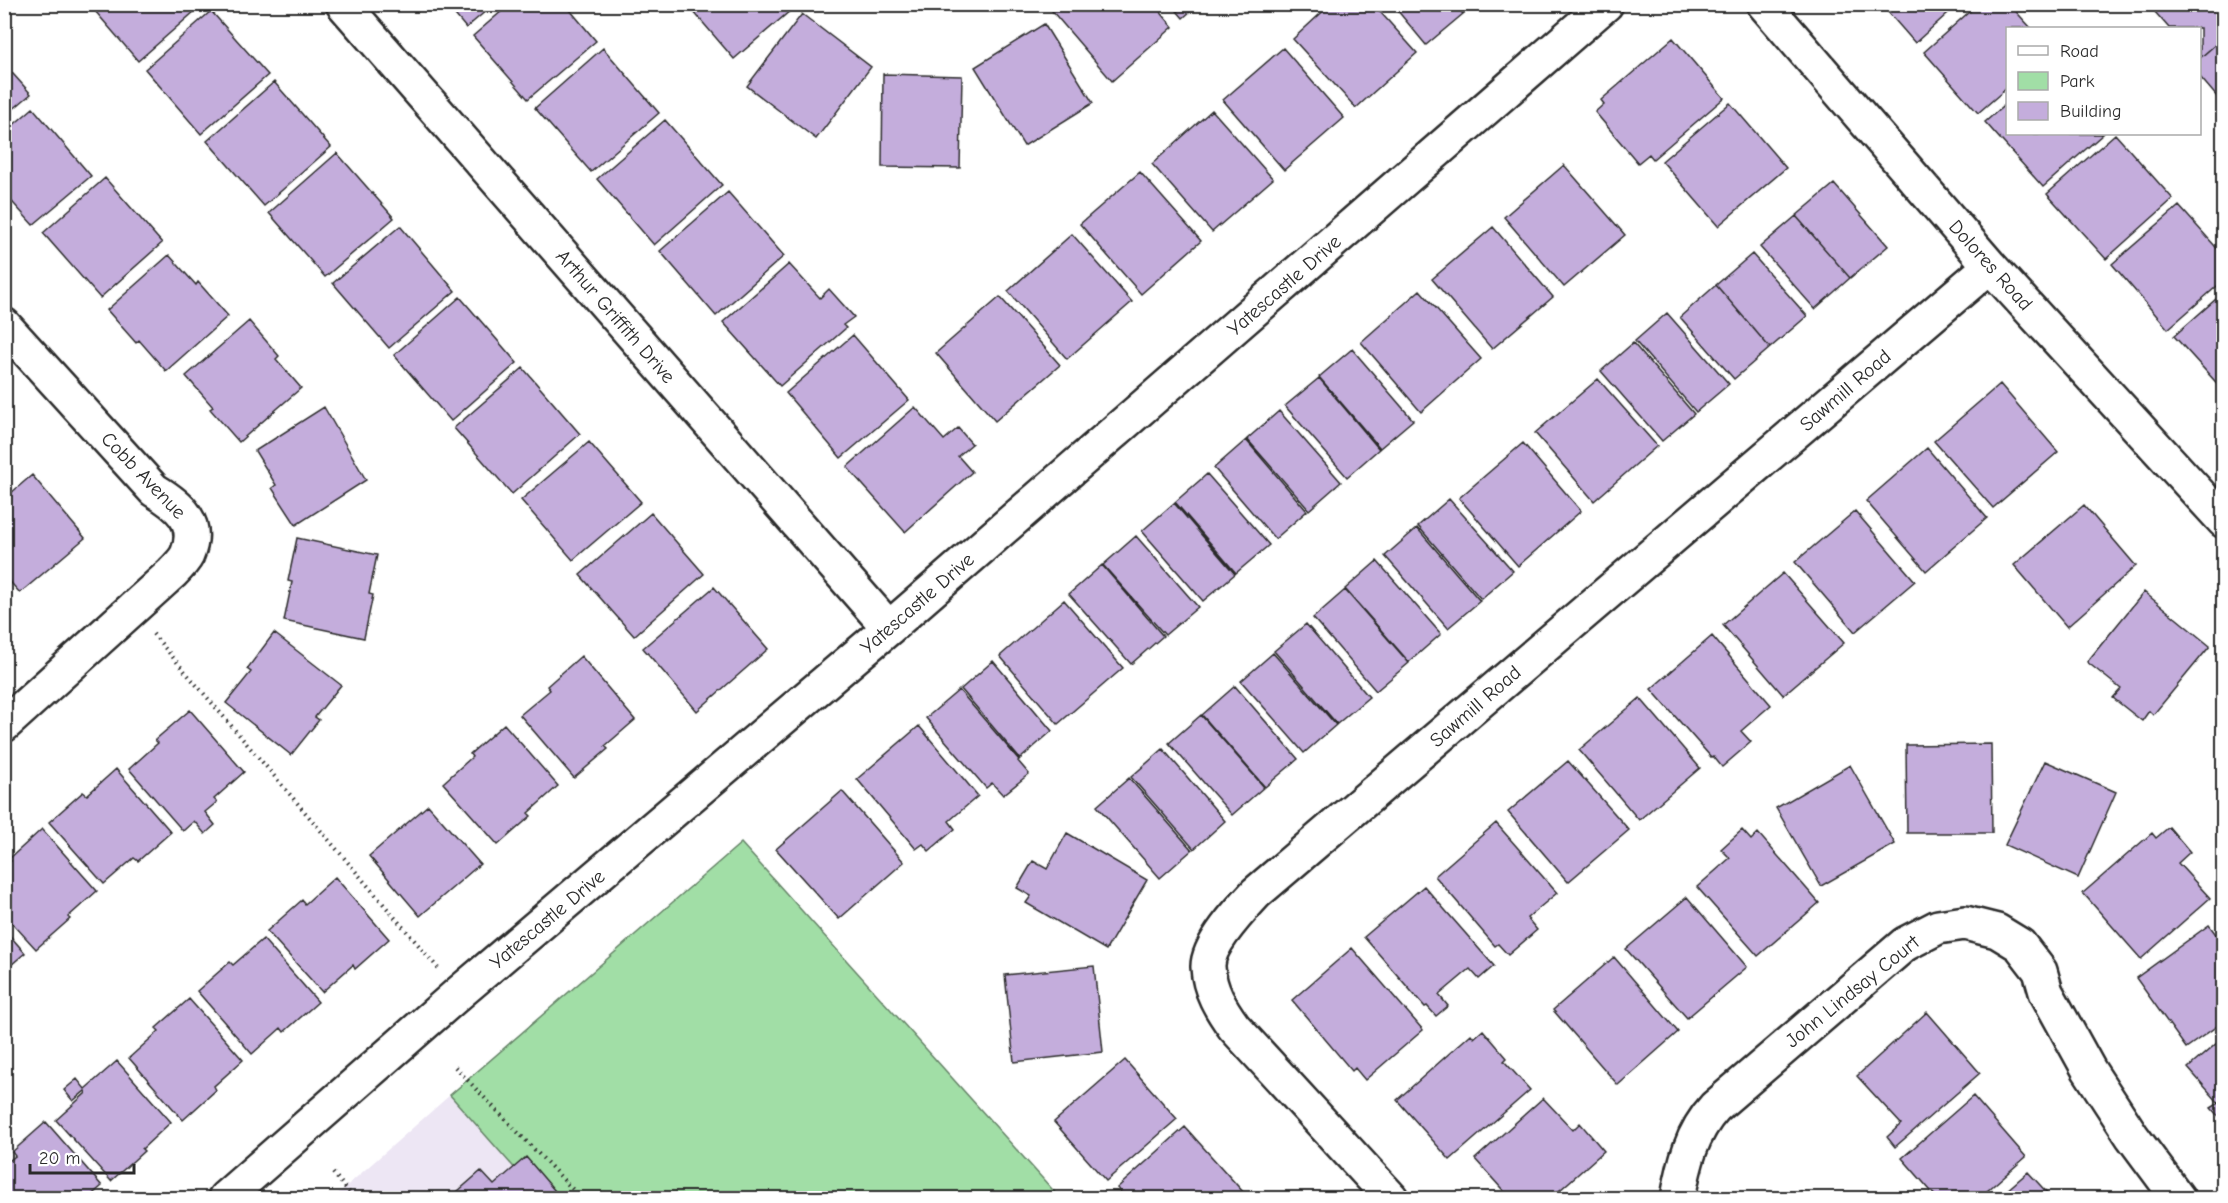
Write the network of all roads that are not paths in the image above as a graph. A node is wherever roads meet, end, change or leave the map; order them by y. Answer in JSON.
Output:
{"nodes":[{"id":1,"x":343,"y":4,"type":"edge"},
{"id":2,"x":1606,"y":4,"type":"edge"},
{"id":3,"x":1764,"y":4,"type":"edge"},
{"id":4,"x":1990,"y":266,"type":"junction"},
{"id":5,"x":4,"y":325,"type":"edge"},
{"id":6,"x":2223,"y":521,"type":"edge"},
{"id":7,"x":889,"y":628,"type":"junction"},
{"id":8,"x":4,"y":725,"type":"edge"},
{"id":9,"x":225,"y":1198,"type":"edge"},
{"id":10,"x":1390,"y":1198,"type":"edge"},
{"id":11,"x":1678,"y":1198,"type":"edge"},
{"id":12,"x":2178,"y":1198,"type":"edge"}],
"edges":[{"from":1,"to":7,"type":"street","name":"Arthur Griffith Drive"},
{"from":2,"to":7,"type":"street","name":"Yatescastle Drive"},
{"from":3,"to":4,"type":"street","name":"Dolores Road"},
{"from":4,"to":6,"type":"street","name":"Dolores Road"},
{"from":4,"to":10,"type":"street","name":"Sawmill Road"},
{"from":5,"to":8,"type":"street","name":"Cobb Avenue"},
{"from":7,"to":9,"type":"street","name":"Yatescastle Drive"},
{"from":11,"to":12,"type":"street","name":"John Lindsay Court"}]}
